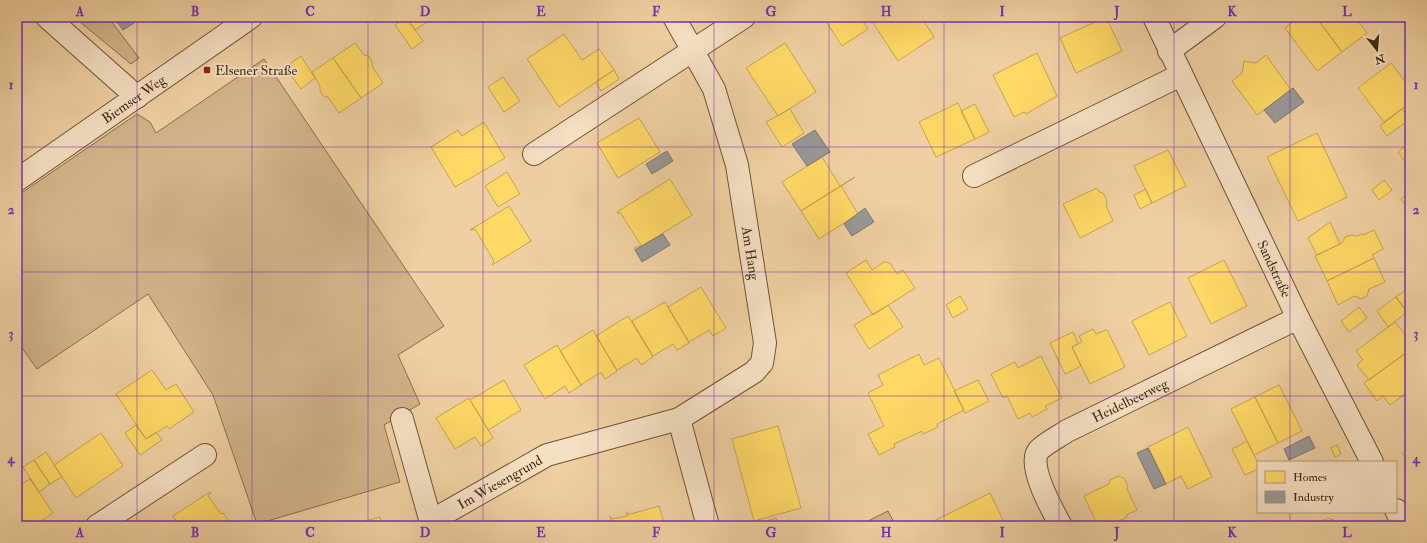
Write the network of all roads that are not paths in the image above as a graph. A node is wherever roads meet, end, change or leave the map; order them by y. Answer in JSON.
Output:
{"nodes":[{"id":1,"x":47,"y":17,"type":"edge"},
{"id":2,"x":251,"y":17,"type":"edge"},
{"id":3,"x":674,"y":17,"type":"edge"},
{"id":4,"x":744,"y":17,"type":"edge"},
{"id":5,"x":1154,"y":17,"type":"edge"},
{"id":6,"x":1215,"y":17,"type":"edge"},
{"id":7,"x":694,"y":51,"type":"junction"},
{"id":8,"x":1169,"y":51,"type":"junction"},
{"id":9,"x":1181,"y":75,"type":"junction"},
{"id":10,"x":137,"y":97,"type":"junction"},
{"id":11,"x":534,"y":154,"type":"dead end"},
{"id":12,"x":974,"y":176,"type":"dead end"},
{"id":13,"x":17,"y":180,"type":"edge"},
{"id":14,"x":1298,"y":318,"type":"junction"},
{"id":15,"x":402,"y":419,"type":"dead end"},
{"id":16,"x":678,"y":419,"type":"junction"},
{"id":17,"x":547,"y":454,"type":"joint"},
{"id":18,"x":205,"y":455,"type":"dead end"},
{"id":19,"x":1371,"y":461,"type":"edge"},
{"id":20,"x":1397,"y":512,"type":"edge"},
{"id":21,"x":431,"y":524,"type":"edge"},
{"id":22,"x":97,"y":526,"type":"edge"},
{"id":23,"x":708,"y":526,"type":"edge"},
{"id":24,"x":1061,"y":526,"type":"edge"},
{"id":25,"x":1404,"y":526,"type":"edge"}],
"edges":[{"from":1,"to":10,"type":"street"},
{"from":2,"to":10,"type":"street","name":"Biemser Weg"},
{"from":3,"to":7,"type":"street","name":"Am Hang"},
{"from":4,"to":7,"type":"street"},
{"from":5,"to":8,"type":"street","name":"Sandstraße"},
{"from":6,"to":8,"type":"street"},
{"from":7,"to":11,"type":"street"},
{"from":7,"to":16,"type":"street","name":"Am Hang"},
{"from":8,"to":9,"type":"street","name":"Sandstraße"},
{"from":9,"to":12,"type":"street"},
{"from":9,"to":14,"type":"street","name":"Sandstraße"},
{"from":10,"to":13,"type":"street","name":"Biemser Weg"},
{"from":14,"to":19,"type":"street","name":"Sandstraße"},
{"from":14,"to":24,"type":"street","name":"Heidelbeerweg"},
{"from":15,"to":21,"type":"street","name":"Im Wiesengrund"},
{"from":16,"to":17,"type":"street","name":"Am Hang"},
{"from":16,"to":23,"type":"street"},
{"from":17,"to":21,"type":"street","name":"Im Wiesengrund"},
{"from":18,"to":22,"type":"street"},
{"from":20,"to":25,"type":"street"}]}
